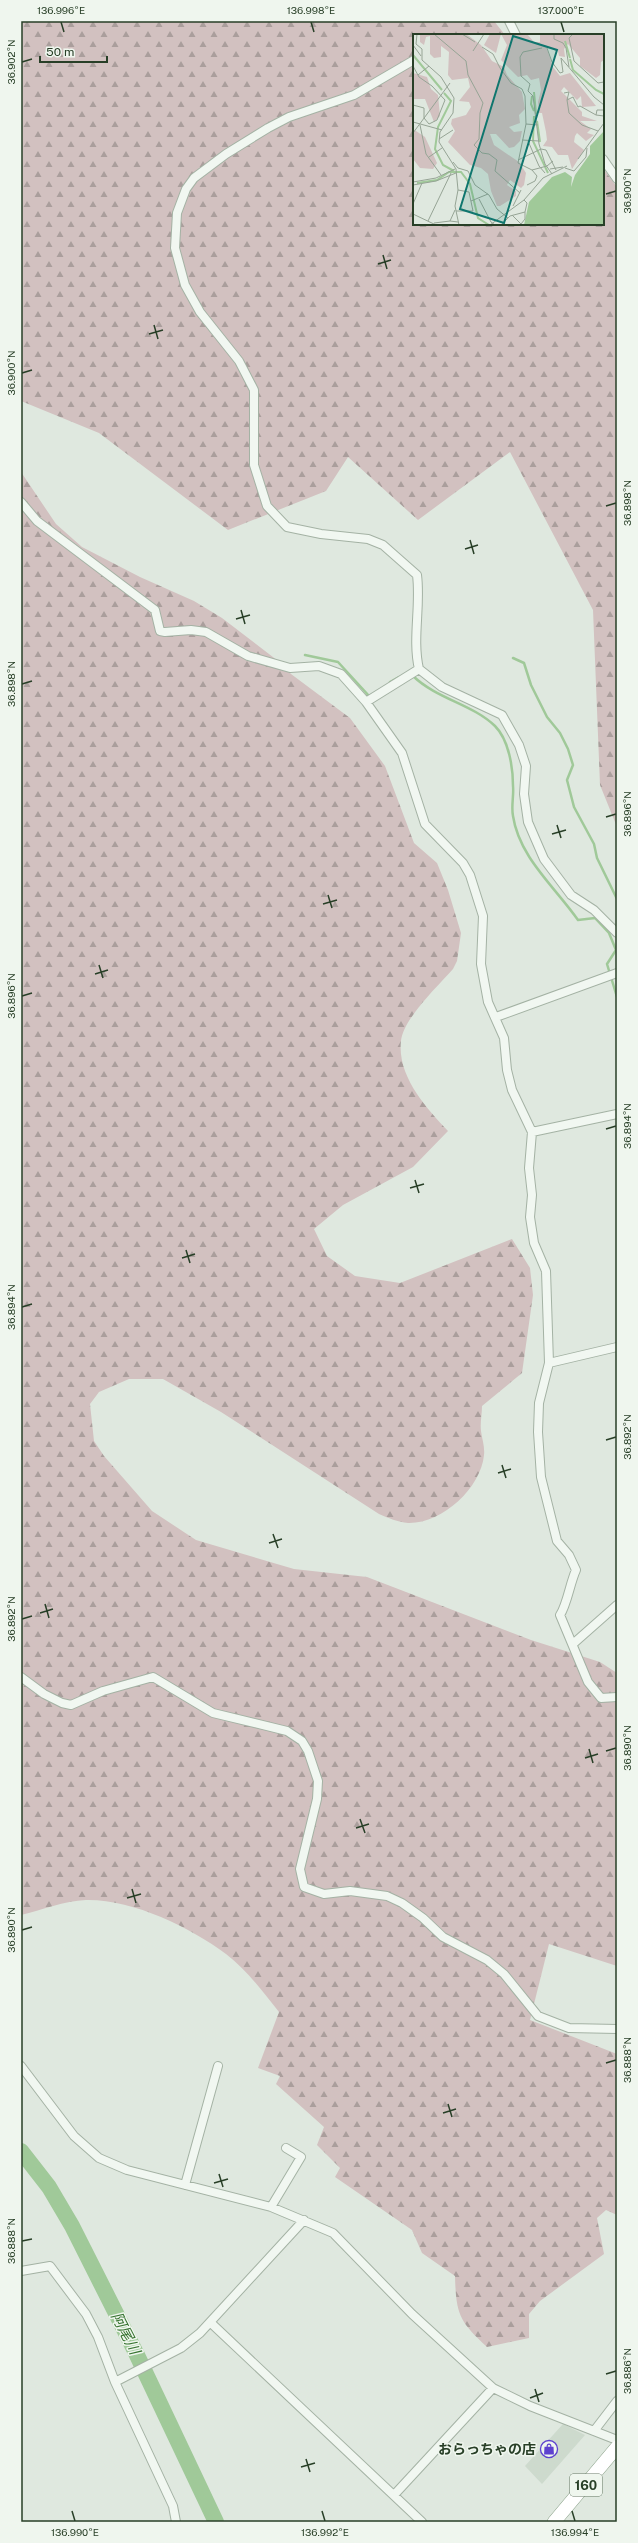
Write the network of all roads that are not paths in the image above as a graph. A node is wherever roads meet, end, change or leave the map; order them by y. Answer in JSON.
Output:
{"nodes":[{"id":1,"x":509,"y":21,"type":"edge"},
{"id":2,"x":516,"y":34,"type":"edge"},
{"id":3,"x":413,"y":61,"type":"edge"},
{"id":4,"x":604,"y":160,"type":"edge"},
{"id":5,"x":617,"y":179,"type":"edge"},
{"id":6,"x":21,"y":502,"type":"edge"},
{"id":7,"x":419,"y":670,"type":"junction"},
{"id":8,"x":366,"y":702,"type":"junction"},
{"id":9,"x":617,"y":933,"type":"edge"},
{"id":10,"x":617,"y":973,"type":"edge"},
{"id":11,"x":496,"y":1017,"type":"junction"},
{"id":12,"x":617,"y":1114,"type":"edge"},
{"id":13,"x":532,"y":1132,"type":"junction"},
{"id":14,"x":617,"y":1347,"type":"edge"},
{"id":15,"x":549,"y":1364,"type":"junction"},
{"id":16,"x":617,"y":1605,"type":"edge"},
{"id":17,"x":574,"y":1643,"type":"junction"},
{"id":18,"x":21,"y":1677,"type":"edge"},
{"id":19,"x":617,"y":1697,"type":"edge"},
{"id":20,"x":617,"y":2029,"type":"edge"},
{"id":21,"x":21,"y":2066,"type":"edge"},
{"id":22,"x":218,"y":2066,"type":"dead end"},
{"id":23,"x":286,"y":2148,"type":"dead end"},
{"id":24,"x":186,"y":2185,"type":"junction"},
{"id":25,"x":271,"y":2207,"type":"junction"},
{"id":26,"x":304,"y":2220,"type":"junction"},
{"id":27,"x":21,"y":2271,"type":"edge"},
{"id":28,"x":211,"y":2323,"type":"junction"},
{"id":29,"x":115,"y":2382,"type":"junction"},
{"id":30,"x":493,"y":2388,"type":"junction"},
{"id":31,"x":617,"y":2401,"type":"edge"},
{"id":32,"x":594,"y":2431,"type":"junction"},
{"id":33,"x":617,"y":2440,"type":"edge"},
{"id":34,"x":617,"y":2447,"type":"edge"},
{"id":35,"x":394,"y":2495,"type":"junction"},
{"id":36,"x":176,"y":2522,"type":"edge"},
{"id":37,"x":422,"y":2522,"type":"edge"},
{"id":38,"x":554,"y":2522,"type":"edge"}],
"edges":[{"from":1,"to":2,"type":"street"},
{"from":3,"to":7,"type":"street"},
{"from":4,"to":5,"type":"street"},
{"from":6,"to":8,"type":"street"},
{"from":7,"to":8,"type":"street"},
{"from":7,"to":9,"type":"street"},
{"from":8,"to":11,"type":"street"},
{"from":10,"to":11,"type":"street"},
{"from":11,"to":13,"type":"street"},
{"from":12,"to":13,"type":"street"},
{"from":13,"to":15,"type":"street"},
{"from":14,"to":15,"type":"street"},
{"from":15,"to":17,"type":"street"},
{"from":16,"to":17,"type":"street"},
{"from":17,"to":19,"type":"street"},
{"from":18,"to":20,"type":"street"},
{"from":21,"to":24,"type":"street"},
{"from":22,"to":24,"type":"street"},
{"from":23,"to":25,"type":"street"},
{"from":24,"to":25,"type":"street"},
{"from":25,"to":26,"type":"street"},
{"from":26,"to":28,"type":"street"},
{"from":26,"to":30,"type":"street"},
{"from":27,"to":29,"type":"street"},
{"from":28,"to":29,"type":"street"},
{"from":28,"to":35,"type":"street"},
{"from":29,"to":36,"type":"street"},
{"from":30,"to":32,"type":"street"},
{"from":30,"to":35,"type":"street"},
{"from":31,"to":32,"type":"street"},
{"from":32,"to":33,"type":"street"},
{"from":34,"to":38,"type":"highway","number":"160"},
{"from":35,"to":37,"type":"street"}]}
